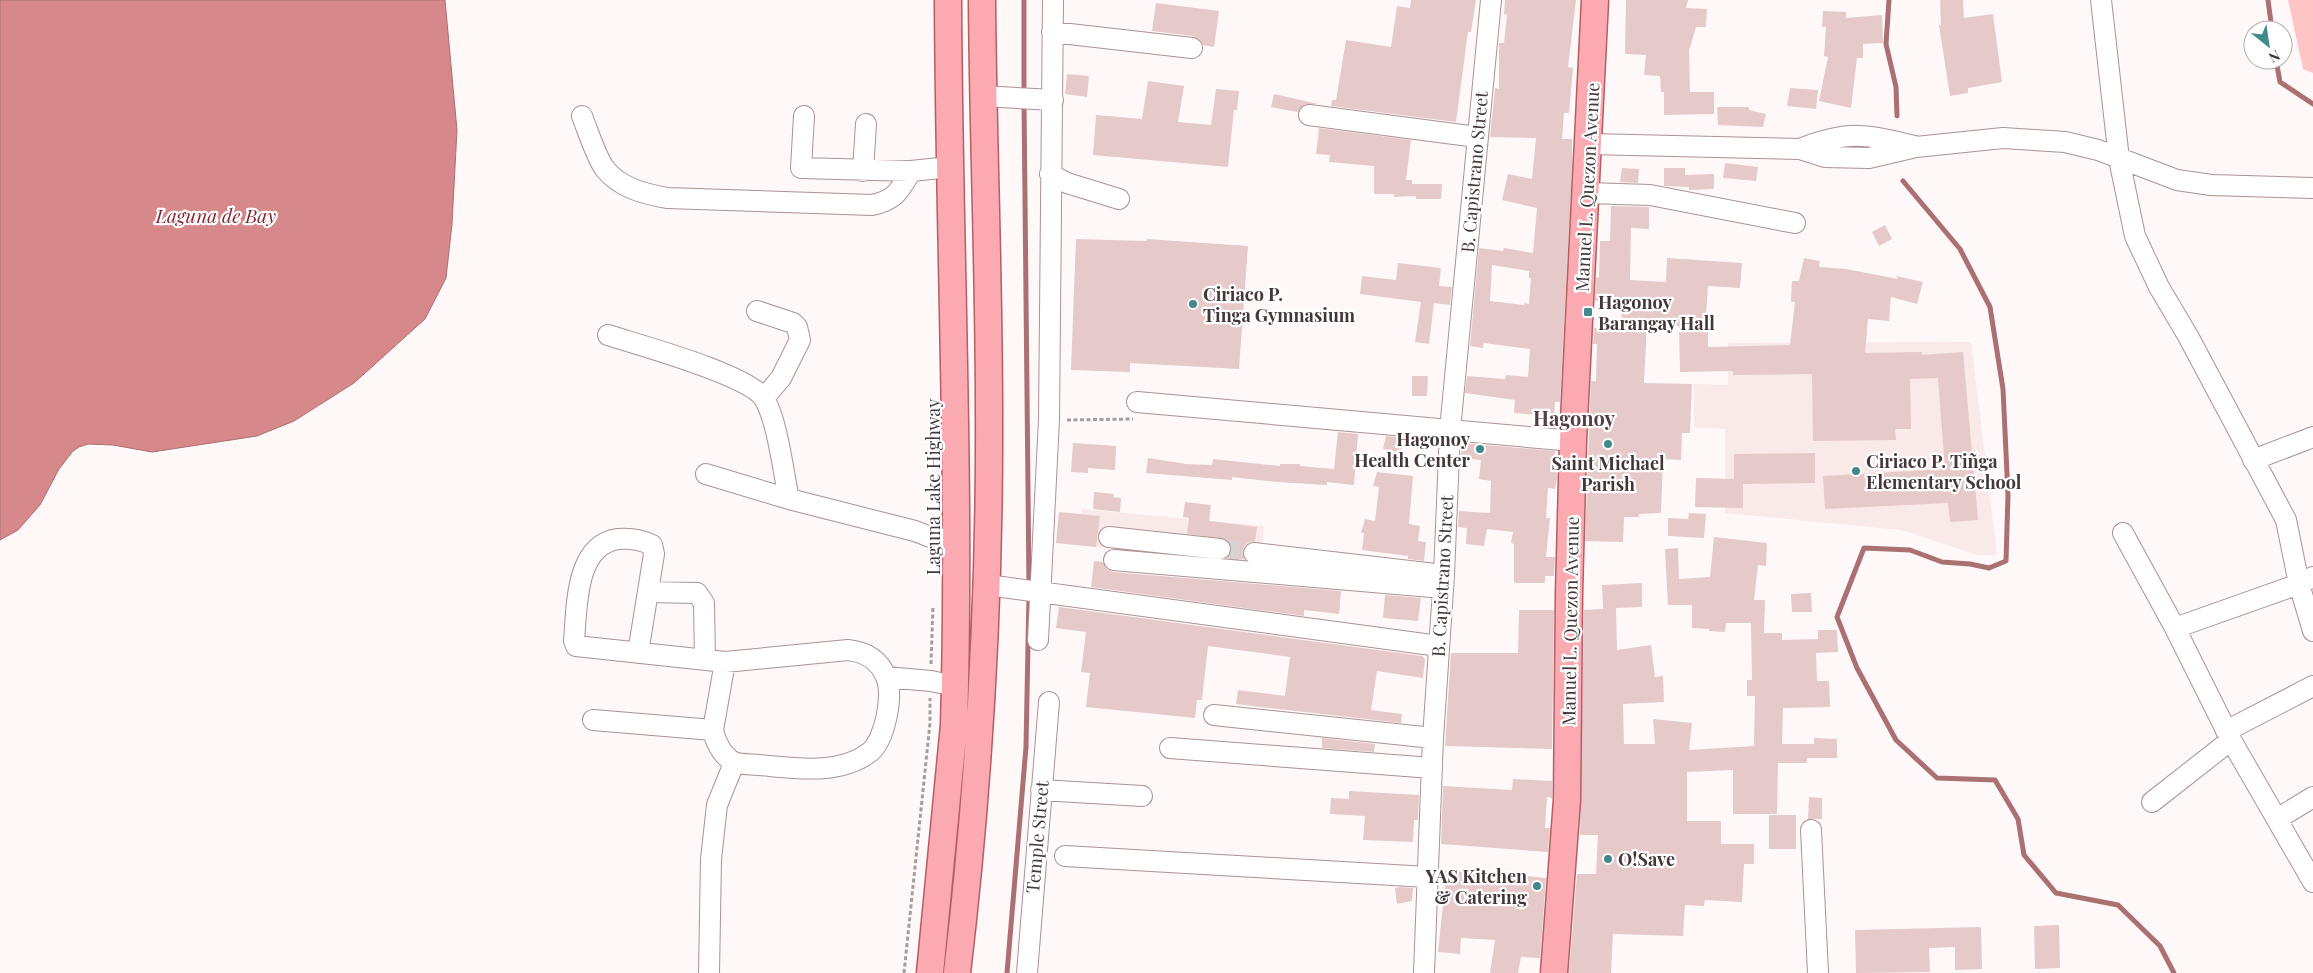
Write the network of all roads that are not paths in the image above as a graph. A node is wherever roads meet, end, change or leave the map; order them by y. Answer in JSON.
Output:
{"nodes":[{"id":1,"x":948,"y":0,"type":"edge"},
{"id":2,"x":982,"y":0,"type":"edge"},
{"id":3,"x":1053,"y":0,"type":"edge"},
{"id":4,"x":1491,"y":0,"type":"edge"},
{"id":5,"x":1595,"y":0,"type":"edge"},
{"id":6,"x":2102,"y":0,"type":"edge"},
{"id":7,"x":1052,"y":32,"type":"junction"},
{"id":8,"x":1192,"y":48,"type":"dead end"},
{"id":9,"x":982,"y":96,"type":"junction"},
{"id":10,"x":1046,"y":100,"type":"junction"},
{"id":11,"x":1309,"y":115,"type":"dead end"},
{"id":12,"x":582,"y":116,"type":"dead end"},
{"id":13,"x":804,"y":116,"type":"dead end"},
{"id":14,"x":866,"y":124,"type":"dead end"},
{"id":15,"x":1477,"y":137,"type":"junction"},
{"id":16,"x":1589,"y":144,"type":"junction"},
{"id":17,"x":2119,"y":159,"type":"junction"},
{"id":18,"x":950,"y":167,"type":"junction"},
{"id":19,"x":864,"y":170,"type":"junction"},
{"id":20,"x":911,"y":172,"type":"junction"},
{"id":21,"x":1050,"y":174,"type":"junction"},
{"id":22,"x":2313,"y":188,"type":"edge"},
{"id":23,"x":1587,"y":192,"type":"junction"},
{"id":24,"x":1119,"y":199,"type":"dead end"},
{"id":25,"x":1795,"y":223,"type":"dead end"},
{"id":26,"x":757,"y":311,"type":"dead end"},
{"id":27,"x":608,"y":336,"type":"dead end"},
{"id":28,"x":764,"y":398,"type":"junction"},
{"id":29,"x":1137,"y":402,"type":"road end"},
{"id":30,"x":1450,"y":430,"type":"junction"},
{"id":31,"x":2313,"y":437,"type":"edge"},
{"id":32,"x":1573,"y":441,"type":"junction"},
{"id":33,"x":2253,"y":460,"type":"junction"},
{"id":34,"x":706,"y":474,"type":"dead end"},
{"id":35,"x":789,"y":499,"type":"junction"},
{"id":36,"x":2123,"y":533,"type":"dead end"},
{"id":37,"x":1109,"y":537,"type":"dead end"},
{"id":38,"x":957,"y":540,"type":"junction"},
{"id":39,"x":1220,"y":549,"type":"tunnel mouth"},
{"id":40,"x":1254,"y":553,"type":"tunnel mouth"},
{"id":41,"x":1114,"y":560,"type":"dead end"},
{"id":42,"x":2306,"y":581,"type":"edge"},
{"id":43,"x":1443,"y":582,"type":"junction"},
{"id":44,"x":987,"y":585,"type":"junction"},
{"id":45,"x":648,"y":592,"type":"junction"},
{"id":46,"x":1039,"y":593,"type":"junction"},
{"id":47,"x":2175,"y":628,"type":"junction"},
{"id":48,"x":2313,"y":631,"type":"edge"},
{"id":49,"x":1038,"y":640,"type":"dead end"},
{"id":50,"x":1439,"y":646,"type":"junction"},
{"id":51,"x":638,"y":652,"type":"junction"},
{"id":52,"x":705,"y":659,"type":"junction"},
{"id":53,"x":725,"y":662,"type":"junction"},
{"id":54,"x":886,"y":677,"type":"junction"},
{"id":55,"x":943,"y":683,"type":"junction"},
{"id":56,"x":2313,"y":686,"type":"edge"},
{"id":57,"x":1049,"y":702,"type":"dead end"},
{"id":58,"x":1214,"y":715,"type":"dead end"},
{"id":59,"x":593,"y":720,"type":"dead end"},
{"id":60,"x":713,"y":730,"type":"junction"},
{"id":61,"x":2229,"y":736,"type":"junction"},
{"id":62,"x":1433,"y":738,"type":"junction"},
{"id":63,"x":1170,"y":748,"type":"dead end"},
{"id":64,"x":734,"y":763,"type":"junction"},
{"id":65,"x":1432,"y":768,"type":"junction"},
{"id":66,"x":1041,"y":790,"type":"junction"},
{"id":67,"x":1142,"y":796,"type":"dead end"},
{"id":68,"x":2313,"y":798,"type":"edge"},
{"id":69,"x":2152,"y":802,"type":"dead end"},
{"id":70,"x":2277,"y":819,"type":"junction"},
{"id":71,"x":1811,"y":830,"type":"dead end"},
{"id":72,"x":1065,"y":856,"type":"dead end"},
{"id":73,"x":1428,"y":877,"type":"junction"},
{"id":74,"x":2313,"y":882,"type":"edge"},
{"id":75,"x":710,"y":973,"type":"edge"},
{"id":76,"x":930,"y":973,"type":"edge"},
{"id":77,"x":957,"y":973,"type":"edge"},
{"id":78,"x":1027,"y":973,"type":"edge"},
{"id":79,"x":1424,"y":973,"type":"edge"},
{"id":80,"x":1554,"y":973,"type":"edge"},
{"id":81,"x":1818,"y":973,"type":"edge"}],
"edges":[{"from":1,"to":18,"type":"main road","name":"Laguna Lake Highway"},
{"from":2,"to":9,"type":"main road"},
{"from":3,"to":7,"type":"street"},
{"from":4,"to":15,"type":"street","name":"B. Capistrano Street"},
{"from":5,"to":16,"type":"main road","name":"Manuel L. Quezon Avenue"},
{"from":6,"to":17,"type":"street"},
{"from":7,"to":8,"type":"street"},
{"from":7,"to":10,"type":"street"},
{"from":9,"to":10,"type":"street"},
{"from":9,"to":44,"type":"main road"},
{"from":10,"to":21,"type":"street"},
{"from":11,"to":15,"type":"street"},
{"from":12,"to":20,"type":"street"},
{"from":13,"to":19,"type":"street"},
{"from":14,"to":19,"type":"street"},
{"from":15,"to":30,"type":"street","name":"B. Capistrano Street"},
{"from":16,"to":17,"type":"street"},
{"from":16,"to":23,"type":"main road","name":"Manuel L. Quezon Avenue"},
{"from":17,"to":22,"type":"street"},
{"from":17,"to":33,"type":"street"},
{"from":18,"to":20,"type":"street"},
{"from":18,"to":38,"type":"main road","name":"Laguna Lake Highway"},
{"from":19,"to":20,"type":"street"},
{"from":21,"to":24,"type":"street"},
{"from":21,"to":46,"type":"street"},
{"from":23,"to":25,"type":"street"},
{"from":23,"to":32,"type":"main road","name":"Manuel L. Quezon Avenue"},
{"from":26,"to":28,"type":"street"},
{"from":27,"to":28,"type":"street"},
{"from":28,"to":35,"type":"street"},
{"from":29,"to":30,"type":"street"},
{"from":30,"to":32,"type":"street"},
{"from":30,"to":43,"type":"street","name":"B. Capistrano Street"},
{"from":31,"to":33,"type":"street"},
{"from":32,"to":80,"type":"main road","name":"Manuel L. Quezon Avenue"},
{"from":33,"to":42,"type":"street"},
{"from":34,"to":35,"type":"street"},
{"from":35,"to":38,"type":"street"},
{"from":36,"to":47,"type":"street"},
{"from":37,"to":39,"type":"street"},
{"from":38,"to":55,"type":"main road","name":"Laguna Lake Highway"},
{"from":40,"to":43,"type":"street"},
{"from":41,"to":43,"type":"street"},
{"from":42,"to":47,"type":"street"},
{"from":42,"to":48,"type":"street"},
{"from":43,"to":50,"type":"street","name":"B. Capistrano Street"},
{"from":44,"to":46,"type":"street"},
{"from":44,"to":77,"type":"main road"},
{"from":45,"to":51,"type":"street"},
{"from":45,"to":51,"type":"street"},
{"from":45,"to":52,"type":"street"},
{"from":46,"to":49,"type":"street"},
{"from":46,"to":50,"type":"street"},
{"from":47,"to":61,"type":"street"},
{"from":50,"to":62,"type":"street","name":"B. Capistrano Street"},
{"from":51,"to":52,"type":"street"},
{"from":52,"to":53,"type":"street"},
{"from":53,"to":54,"type":"street"},
{"from":53,"to":60,"type":"street"},
{"from":54,"to":55,"type":"street"},
{"from":54,"to":64,"type":"street"},
{"from":55,"to":76,"type":"main road","name":"Laguna Lake Highway"},
{"from":56,"to":61,"type":"street"},
{"from":57,"to":66,"type":"street","name":"Temple Street"},
{"from":58,"to":62,"type":"street"},
{"from":59,"to":60,"type":"street"},
{"from":60,"to":64,"type":"street"},
{"from":61,"to":69,"type":"street"},
{"from":61,"to":70,"type":"street"},
{"from":62,"to":65,"type":"street","name":"B. Capistrano Street"},
{"from":63,"to":65,"type":"street"},
{"from":64,"to":75,"type":"street"},
{"from":65,"to":73,"type":"street","name":"B. Capistrano Street"},
{"from":66,"to":67,"type":"street"},
{"from":66,"to":78,"type":"street","name":"Temple Street"},
{"from":68,"to":70,"type":"street"},
{"from":70,"to":74,"type":"street"},
{"from":71,"to":81,"type":"street"},
{"from":72,"to":73,"type":"street"},
{"from":73,"to":79,"type":"street","name":"B. Capistrano Street"}]}
